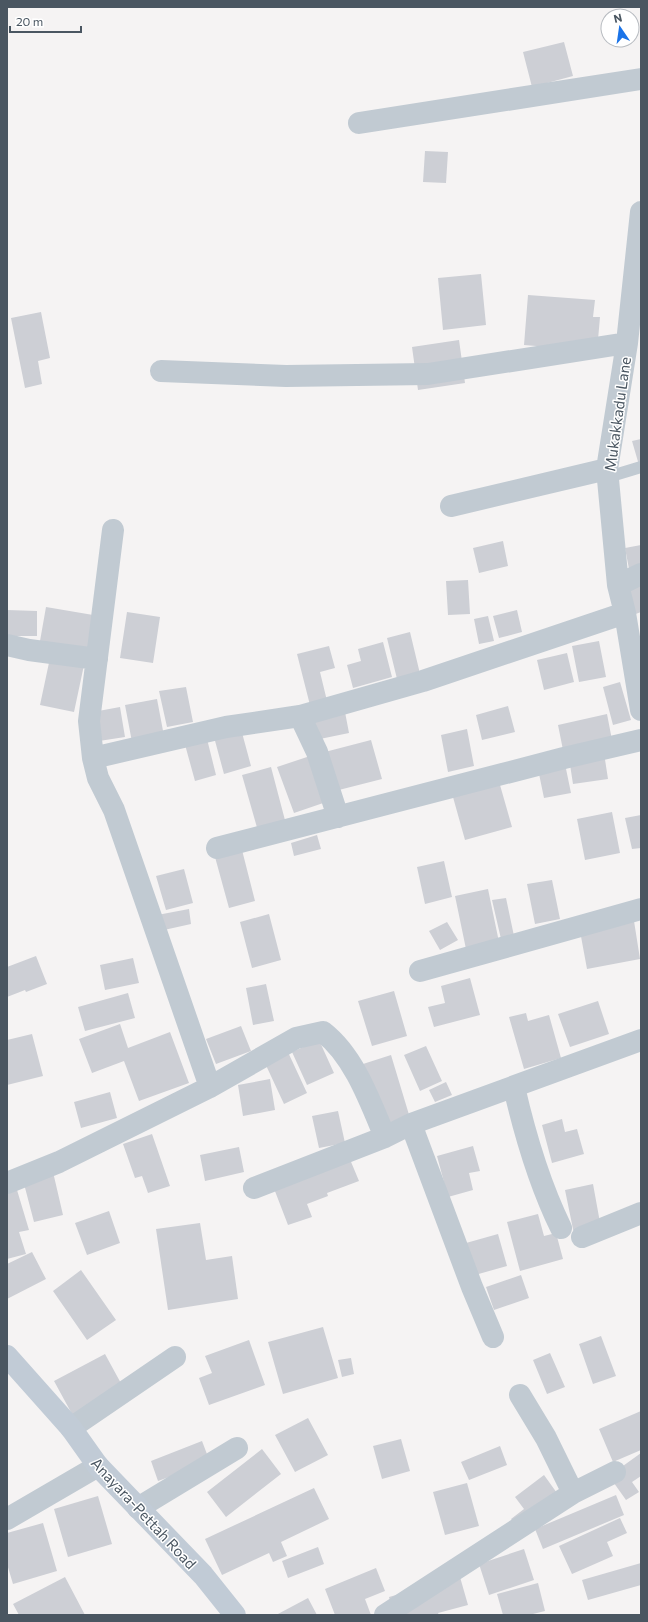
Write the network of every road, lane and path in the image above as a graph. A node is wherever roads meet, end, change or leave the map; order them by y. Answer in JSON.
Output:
{"nodes":[{"id":1,"x":641,"y":79,"type":"edge"},
{"id":2,"x":359,"y":123,"type":"dead end"},
{"id":3,"x":641,"y":212,"type":"edge"},
{"id":4,"x":640,"y":234,"type":"edge"},
{"id":5,"x":636,"y":309,"type":"edge"},
{"id":6,"x":627,"y":343,"type":"junction"},
{"id":7,"x":162,"y":371,"type":"dead end"},
{"id":8,"x":641,"y":467,"type":"edge"},
{"id":9,"x":607,"y":473,"type":"junction"},
{"id":10,"x":451,"y":506,"type":"dead end"},
{"id":11,"x":113,"y":530,"type":"dead end"},
{"id":12,"x":641,"y":574,"type":"edge"},
{"id":13,"x":618,"y":585,"type":"junction"},
{"id":14,"x":624,"y":613,"type":"junction"},
{"id":15,"x":7,"y":645,"type":"edge"},
{"id":16,"x":97,"y":659,"type":"junction"},
{"id":17,"x":641,"y":710,"type":"edge"},
{"id":18,"x":300,"y":716,"type":"junction"},
{"id":19,"x":641,"y":740,"type":"edge"},
{"id":20,"x":93,"y":758,"type":"junction"},
{"id":21,"x":338,"y":817,"type":"junction"},
{"id":22,"x":217,"y":848,"type":"dead end"},
{"id":23,"x":641,"y":909,"type":"edge"},
{"id":24,"x":420,"y":972,"type":"dead end"},
{"id":25,"x":641,"y":1040,"type":"edge"},
{"id":26,"x":210,"y":1087,"type":"junction"},
{"id":27,"x":514,"y":1087,"type":"junction"},
{"id":28,"x":411,"y":1124,"type":"junction"},
{"id":29,"x":385,"y":1137,"type":"junction"},
{"id":30,"x":7,"y":1183,"type":"edge"},
{"id":31,"x":254,"y":1188,"type":"dead end"},
{"id":32,"x":641,"y":1213,"type":"edge"},
{"id":33,"x":561,"y":1228,"type":"dead end"},
{"id":34,"x":582,"y":1237,"type":"dead end"},
{"id":35,"x":493,"y":1337,"type":"dead end"},
{"id":36,"x":7,"y":1356,"type":"edge"},
{"id":37,"x":175,"y":1357,"type":"dead end"},
{"id":38,"x":520,"y":1396,"type":"dead end"},
{"id":39,"x":72,"y":1428,"type":"junction"},
{"id":40,"x":237,"y":1448,"type":"dead end"},
{"id":41,"x":98,"y":1466,"type":"junction"},
{"id":42,"x":615,"y":1472,"type":"dead end"},
{"id":43,"x":573,"y":1493,"type":"junction"},
{"id":44,"x":138,"y":1508,"type":"junction"},
{"id":45,"x":7,"y":1519,"type":"edge"},
{"id":46,"x":235,"y":1615,"type":"edge"},
{"id":47,"x":385,"y":1615,"type":"edge"}],
"edges":[{"from":1,"to":2,"type":"street"},
{"from":3,"to":4,"type":"street","name":"Mukakkadu Lane"},
{"from":4,"to":5,"type":"street","name":"Mukakkadu Lane"},
{"from":5,"to":6,"type":"street","name":"Mukakkadu Lane"},
{"from":6,"to":7,"type":"street"},
{"from":6,"to":9,"type":"street","name":"Mukakkadu Lane"},
{"from":8,"to":9,"type":"lane"},
{"from":9,"to":10,"type":"street"},
{"from":9,"to":13,"type":"street","name":"Mukakkadu Lane"},
{"from":11,"to":16,"type":"street"},
{"from":12,"to":13,"type":"street"},
{"from":13,"to":14,"type":"street","name":"Mukakkadu Lane"},
{"from":14,"to":17,"type":"street","name":"Mukakkadu Lane"},
{"from":14,"to":18,"type":"street"},
{"from":15,"to":16,"type":"street"},
{"from":16,"to":20,"type":"street"},
{"from":18,"to":20,"type":"street"},
{"from":18,"to":21,"type":"street"},
{"from":19,"to":21,"type":"street"},
{"from":20,"to":26,"type":"street"},
{"from":21,"to":22,"type":"street"},
{"from":23,"to":24,"type":"street"},
{"from":25,"to":27,"type":"street"},
{"from":26,"to":29,"type":"street"},
{"from":26,"to":30,"type":"street"},
{"from":27,"to":28,"type":"street"},
{"from":27,"to":33,"type":"street"},
{"from":28,"to":29,"type":"street"},
{"from":28,"to":35,"type":"street"},
{"from":29,"to":31,"type":"street"},
{"from":32,"to":34,"type":"street"},
{"from":36,"to":39,"type":"main road","name":"Anayara-Pettah Road"},
{"from":37,"to":39,"type":"street"},
{"from":38,"to":43,"type":"street"},
{"from":39,"to":41,"type":"main road","name":"Anayara-Pettah Road"},
{"from":40,"to":44,"type":"street"},
{"from":41,"to":44,"type":"main road","name":"Anayara-Pettah Road"},
{"from":41,"to":45,"type":"street"},
{"from":42,"to":43,"type":"street"},
{"from":43,"to":47,"type":"street"},
{"from":44,"to":46,"type":"main road","name":"Anayara-Pettah Road"}]}
